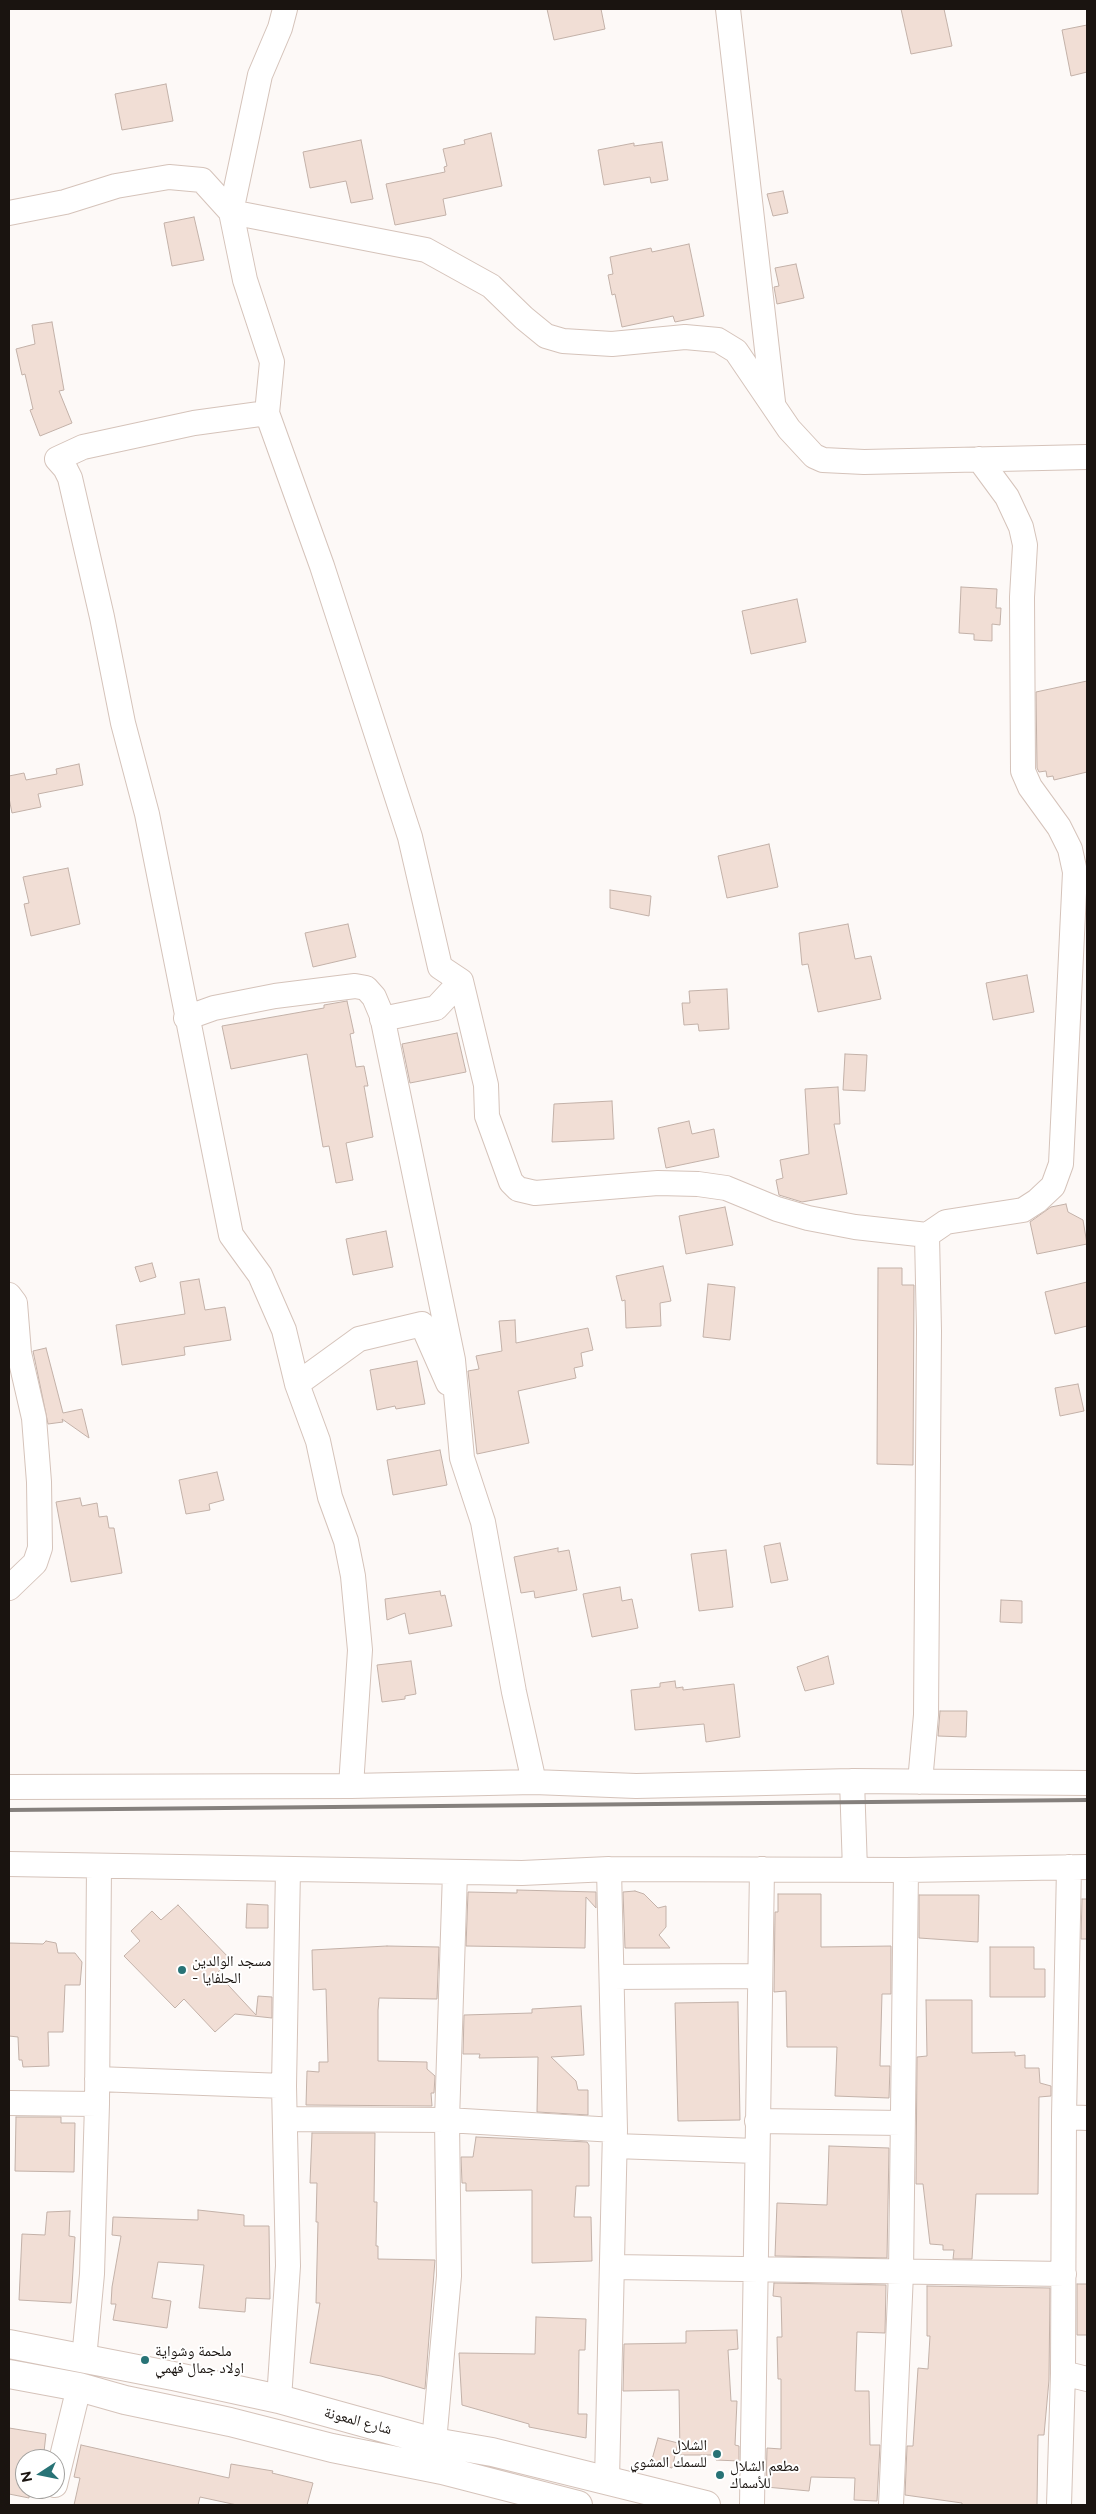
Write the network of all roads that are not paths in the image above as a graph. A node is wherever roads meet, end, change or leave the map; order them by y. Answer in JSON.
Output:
{"nodes":[{"id":1,"x":285,"y":9,"type":"edge"},
{"id":2,"x":728,"y":9,"type":"edge"},
{"id":3,"x":232,"y":212,"type":"junction"},
{"id":4,"x":9,"y":213,"type":"edge"},
{"id":5,"x":774,"y":407,"type":"junction"},
{"id":6,"x":267,"y":413,"type":"junction"},
{"id":7,"x":1087,"y":456,"type":"edge"},
{"id":8,"x":979,"y":459,"type":"junction"},
{"id":9,"x":1081,"y":872,"type":"edge"},
{"id":10,"x":461,"y":981,"type":"junction"},
{"id":11,"x":186,"y":1018,"type":"junction"},
{"id":12,"x":382,"y":1019,"type":"junction"},
{"id":13,"x":927,"y":1235,"type":"junction"},
{"id":14,"x":9,"y":1295,"type":"edge"},
{"id":15,"x":297,"y":1384,"type":"junction"},
{"id":16,"x":458,"y":1407,"type":"junction"},
{"id":17,"x":9,"y":1588,"type":"edge"},
{"id":18,"x":852,"y":1781,"type":"junction"},
{"id":19,"x":534,"y":1782,"type":"junction"},
{"id":20,"x":920,"y":1782,"type":"junction"},
{"id":21,"x":1087,"y":1783,"type":"edge"},
{"id":22,"x":351,"y":1786,"type":"junction"},
{"id":23,"x":9,"y":1787,"type":"edge"},
{"id":24,"x":9,"y":1864,"type":"edge"},
{"id":25,"x":99,"y":1867,"type":"junction"},
{"id":26,"x":1078,"y":1867,"type":"edge"},
{"id":27,"x":288,"y":1869,"type":"junction"},
{"id":28,"x":609,"y":1869,"type":"junction"},
{"id":29,"x":762,"y":1869,"type":"junction"},
{"id":30,"x":855,"y":1870,"type":"junction"},
{"id":31,"x":906,"y":1870,"type":"junction"},
{"id":32,"x":455,"y":1872,"type":"junction"},
{"id":33,"x":760,"y":1976,"type":"junction"},
{"id":34,"x":612,"y":1977,"type":"junction"},
{"id":35,"x":97,"y":2079,"type":"junction"},
{"id":36,"x":284,"y":2086,"type":"junction"},
{"id":37,"x":9,"y":2103,"type":"edge"},
{"id":38,"x":97,"y":2104,"type":"junction"},
{"id":39,"x":1076,"y":2117,"type":"edge"},
{"id":40,"x":286,"y":2119,"type":"junction"},
{"id":41,"x":447,"y":2120,"type":"junction"},
{"id":42,"x":757,"y":2121,"type":"junction"},
{"id":43,"x":901,"y":2123,"type":"junction"},
{"id":44,"x":615,"y":2138,"type":"junction"},
{"id":45,"x":756,"y":2151,"type":"junction"},
{"id":46,"x":613,"y":2268,"type":"junction"},
{"id":47,"x":754,"y":2270,"type":"junction"},
{"id":48,"x":901,"y":2273,"type":"junction"},
{"id":49,"x":1064,"y":2274,"type":"junction"},
{"id":50,"x":9,"y":2344,"type":"edge"},
{"id":51,"x":84,"y":2359,"type":"junction"},
{"id":52,"x":1063,"y":2373,"type":"junction"},
{"id":53,"x":9,"y":2374,"type":"edge"},
{"id":54,"x":1087,"y":2379,"type":"edge"},
{"id":55,"x":79,"y":2387,"type":"junction"},
{"id":56,"x":279,"y":2399,"type":"junction"},
{"id":57,"x":434,"y":2442,"type":"junction"},
{"id":58,"x":64,"y":2449,"type":"edge"},
{"id":59,"x":607,"y":2480,"type":"junction"},
{"id":60,"x":561,"y":2503,"type":"edge"},
{"id":61,"x":706,"y":2505,"type":"edge"},
{"id":62,"x":752,"y":2505,"type":"edge"},
{"id":63,"x":891,"y":2505,"type":"edge"},
{"id":64,"x":1059,"y":2505,"type":"edge"}],
"edges":[{"from":1,"to":3,"type":"street"},
{"from":2,"to":5,"type":"street"},
{"from":3,"to":4,"type":"street"},
{"from":3,"to":5,"type":"street"},
{"from":3,"to":6,"type":"street"},
{"from":5,"to":8,"type":"street"},
{"from":6,"to":10,"type":"street"},
{"from":6,"to":11,"type":"street"},
{"from":7,"to":8,"type":"street"},
{"from":8,"to":9,"type":"street"},
{"from":9,"to":13,"type":"street"},
{"from":10,"to":12,"type":"street"},
{"from":10,"to":13,"type":"street"},
{"from":11,"to":12,"type":"street"},
{"from":11,"to":15,"type":"street"},
{"from":12,"to":16,"type":"street"},
{"from":13,"to":20,"type":"street"},
{"from":14,"to":17,"type":"street"},
{"from":15,"to":16,"type":"street"},
{"from":15,"to":22,"type":"street"},
{"from":16,"to":19,"type":"street"},
{"from":18,"to":19,"type":"street"},
{"from":18,"to":20,"type":"street"},
{"from":18,"to":30,"type":"street"},
{"from":19,"to":22,"type":"street"},
{"from":20,"to":21,"type":"street"},
{"from":22,"to":23,"type":"street"},
{"from":24,"to":25,"type":"street"},
{"from":25,"to":27,"type":"street"},
{"from":25,"to":35,"type":"street"},
{"from":26,"to":31,"type":"street"},
{"from":26,"to":39,"type":"street"},
{"from":27,"to":32,"type":"street"},
{"from":27,"to":36,"type":"street"},
{"from":28,"to":29,"type":"street"},
{"from":28,"to":32,"type":"street"},
{"from":28,"to":34,"type":"street"},
{"from":29,"to":30,"type":"street"},
{"from":29,"to":33,"type":"street"},
{"from":30,"to":31,"type":"street"},
{"from":31,"to":43,"type":"street"},
{"from":32,"to":41,"type":"street"},
{"from":33,"to":34,"type":"street"},
{"from":33,"to":42,"type":"street"},
{"from":34,"to":44,"type":"street"},
{"from":35,"to":36,"type":"street"},
{"from":35,"to":38,"type":"street"},
{"from":36,"to":40,"type":"street"},
{"from":37,"to":38,"type":"street"},
{"from":38,"to":51,"type":"street"},
{"from":39,"to":49,"type":"street"},
{"from":40,"to":41,"type":"street"},
{"from":40,"to":56,"type":"street"},
{"from":41,"to":44,"type":"street"},
{"from":41,"to":57,"type":"street"},
{"from":42,"to":43,"type":"street"},
{"from":42,"to":45,"type":"street"},
{"from":43,"to":48,"type":"street"},
{"from":44,"to":45,"type":"street"},
{"from":44,"to":46,"type":"street"},
{"from":45,"to":47,"type":"street"},
{"from":46,"to":47,"type":"street"},
{"from":46,"to":59,"type":"street"},
{"from":47,"to":48,"type":"street"},
{"from":47,"to":62,"type":"street"},
{"from":48,"to":49,"type":"street"},
{"from":48,"to":63,"type":"street"},
{"from":49,"to":52,"type":"street"},
{"from":50,"to":51,"type":"highway","name":"شارع المعونة"},
{"from":51,"to":56,"type":"highway","name":"شارع المعونة"},
{"from":52,"to":54,"type":"street"},
{"from":52,"to":64,"type":"street"},
{"from":53,"to":55,"type":"highway","name":"شارع المعونة"},
{"from":55,"to":58,"type":"street"},
{"from":55,"to":60,"type":"highway","name":"شارع المعونة"},
{"from":56,"to":57,"type":"highway","name":"شارع المعونة"},
{"from":57,"to":59,"type":"highway","name":"شارع المعونة"},
{"from":59,"to":61,"type":"highway","name":"شارع المعونة"}]}
